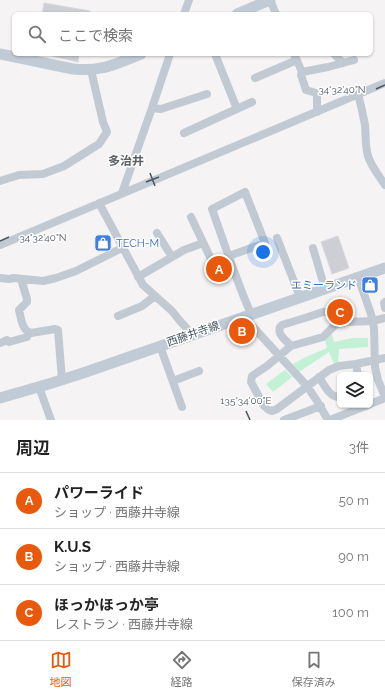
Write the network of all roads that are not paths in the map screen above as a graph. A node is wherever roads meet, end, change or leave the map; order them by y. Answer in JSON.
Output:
{"nodes":[{"id":1,"x":189,"y":0,"type":"edge"},
{"id":2,"x":270,"y":0,"type":"edge"},
{"id":3,"x":185,"y":12,"type":"edge"},
{"id":4,"x":242,"y":12,"type":"edge"},
{"id":5,"x":275,"y":12,"type":"edge"},
{"id":6,"x":0,"y":54,"type":"edge"},
{"id":7,"x":136,"y":56,"type":"edge"},
{"id":8,"x":169,"y":56,"type":"edge"},
{"id":9,"x":216,"y":56,"type":"edge"},
{"id":10,"x":336,"y":56,"type":"edge"},
{"id":11,"x":295,"y":57,"type":"edge"},
{"id":12,"x":354,"y":60,"type":"dead end"},
{"id":13,"x":343,"y":63,"type":"junction"},
{"id":14,"x":91,"y":70,"type":"junction"},
{"id":15,"x":302,"y":72,"type":"junction"},
{"id":16,"x":255,"y":78,"type":"dead end"},
{"id":17,"x":385,"y":83,"type":"edge"},
{"id":18,"x":207,"y":94,"type":"dead end"},
{"id":19,"x":358,"y":94,"type":"junction"},
{"id":20,"x":252,"y":102,"type":"dead end"},
{"id":21,"x":152,"y":108,"type":"junction"},
{"id":22,"x":237,"y":109,"type":"junction"},
{"id":23,"x":316,"y":112,"type":"junction"},
{"id":24,"x":184,"y":133,"type":"dead end"},
{"id":25,"x":0,"y":181,"type":"edge"},
{"id":26,"x":385,"y":185,"type":"edge"},
{"id":27,"x":122,"y":194,"type":"junction"},
{"id":28,"x":99,"y":203,"type":"junction"},
{"id":29,"x":191,"y":217,"type":"dead end"},
{"id":30,"x":157,"y":233,"type":"dead end"},
{"id":31,"x":277,"y":238,"type":"dead end"},
{"id":32,"x":203,"y":243,"type":"junction"},
{"id":33,"x":0,"y":245,"type":"edge"},
{"id":34,"x":122,"y":248,"type":"junction"},
{"id":35,"x":313,"y":248,"type":"dead end"},
{"id":36,"x":228,"y":256,"type":"junction"},
{"id":37,"x":172,"y":258,"type":"junction"},
{"id":38,"x":211,"y":259,"type":"dead end"},
{"id":39,"x":385,"y":268,"type":"edge"},
{"id":40,"x":138,"y":277,"type":"junction"},
{"id":41,"x":358,"y":277,"type":"junction"},
{"id":42,"x":0,"y":278,"type":"edge"},
{"id":43,"x":21,"y":279,"type":"junction"},
{"id":44,"x":325,"y":289,"type":"junction"},
{"id":45,"x":155,"y":296,"type":"junction"},
{"id":46,"x":300,"y":297,"type":"junction"},
{"id":47,"x":385,"y":302,"type":"edge"},
{"id":48,"x":385,"y":308,"type":"edge"},
{"id":49,"x":118,"y":316,"type":"dead end"},
{"id":50,"x":248,"y":316,"type":"junction"},
{"id":51,"x":385,"y":318,"type":"edge"},
{"id":52,"x":373,"y":321,"type":"junction"},
{"id":53,"x":336,"y":324,"type":"junction"},
{"id":54,"x":29,"y":333,"type":"junction"},
{"id":55,"x":192,"y":334,"type":"junction"},
{"id":56,"x":0,"y":343,"type":"edge"},
{"id":57,"x":160,"y":346,"type":"junction"},
{"id":58,"x":291,"y":346,"type":"junction"},
{"id":59,"x":279,"y":356,"type":"junction"},
{"id":60,"x":385,"y":358,"type":"edge"},
{"id":61,"x":375,"y":360,"type":"junction"},
{"id":62,"x":356,"y":364,"type":"junction"},
{"id":63,"x":199,"y":370,"type":"dead end"},
{"id":64,"x":357,"y":372,"type":"edge"},
{"id":65,"x":319,"y":377,"type":"junction"},
{"id":66,"x":62,"y":380,"type":"junction"},
{"id":67,"x":173,"y":381,"type":"junction"},
{"id":68,"x":307,"y":386,"type":"junction"},
{"id":69,"x":39,"y":387,"type":"junction"},
{"id":70,"x":337,"y":397,"type":"edge"},
{"id":71,"x":0,"y":398,"type":"edge"},
{"id":72,"x":385,"y":398,"type":"edge"},
{"id":73,"x":373,"y":403,"type":"edge"},
{"id":74,"x":321,"y":406,"type":"junction"},
{"id":75,"x":182,"y":407,"type":"dead end"},
{"id":76,"x":361,"y":408,"type":"edge"},
{"id":77,"x":51,"y":420,"type":"edge"},
{"id":78,"x":284,"y":420,"type":"edge"},
{"id":79,"x":329,"y":420,"type":"edge"}],
"edges":[{"from":1,"to":3,"type":"street"},
{"from":2,"to":4,"type":"main road"},
{"from":2,"to":5,"type":"street"},
{"from":6,"to":14,"type":"main road"},
{"from":7,"to":14,"type":"main road"},
{"from":8,"to":21,"type":"street"},
{"from":9,"to":22,"type":"street"},
{"from":10,"to":13,"type":"street"},
{"from":11,"to":15,"type":"street"},
{"from":11,"to":16,"type":"street"},
{"from":12,"to":13,"type":"street"},
{"from":13,"to":15,"type":"street"},
{"from":14,"to":25,"type":"street"},
{"from":15,"to":23,"type":"street"},
{"from":17,"to":19,"type":"street"},
{"from":18,"to":21,"type":"street"},
{"from":19,"to":23,"type":"street"},
{"from":19,"to":26,"type":"street"},
{"from":20,"to":22,"type":"street"},
{"from":21,"to":27,"type":"street"},
{"from":22,"to":24,"type":"street"},
{"from":23,"to":27,"type":"street"},
{"from":27,"to":28,"type":"street"},
{"from":28,"to":33,"type":"street"},
{"from":28,"to":34,"type":"street"},
{"from":29,"to":32,"type":"street"},
{"from":30,"to":37,"type":"street"},
{"from":31,"to":46,"type":"street"},
{"from":32,"to":37,"type":"street"},
{"from":32,"to":38,"type":"street"},
{"from":34,"to":40,"type":"street"},
{"from":34,"to":43,"type":"street"},
{"from":35,"to":44,"type":"street"},
{"from":36,"to":36,"type":"street"},
{"from":36,"to":50,"type":"street"},
{"from":37,"to":40,"type":"street"},
{"from":39,"to":41,"type":"main road","name":"西藤井寺線"},
{"from":40,"to":45,"type":"street"},
{"from":41,"to":44,"type":"main road","name":"西藤井寺線"},
{"from":41,"to":52,"type":"street"},
{"from":42,"to":43,"type":"street"},
{"from":43,"to":54,"type":"street"},
{"from":44,"to":46,"type":"main road","name":"西藤井寺線"},
{"from":45,"to":49,"type":"street"},
{"from":45,"to":55,"type":"street"},
{"from":46,"to":50,"type":"main road","name":"西藤井寺線"},
{"from":47,"to":48,"type":"street"},
{"from":50,"to":55,"type":"main road","name":"西藤井寺線"},
{"from":50,"to":59,"type":"street"},
{"from":51,"to":52,"type":"street"},
{"from":52,"to":53,"type":"street"},
{"from":52,"to":61,"type":"street"},
{"from":53,"to":58,"type":"street"},
{"from":53,"to":58,"type":"street"},
{"from":54,"to":56,"type":"street"},
{"from":54,"to":66,"type":"street"},
{"from":55,"to":57,"type":"main road","name":"西藤井寺線"},
{"from":57,"to":66,"type":"main road","name":"西藤井寺線"},
{"from":57,"to":67,"type":"street"},
{"from":58,"to":59,"type":"street"},
{"from":59,"to":68,"type":"street"},
{"from":59,"to":68,"type":"street"},
{"from":60,"to":61,"type":"street"},
{"from":61,"to":62,"type":"street"},
{"from":61,"to":72,"type":"street"},
{"from":62,"to":64,"type":"street"},
{"from":62,"to":65,"type":"street"},
{"from":63,"to":67,"type":"street"},
{"from":65,"to":68,"type":"street"},
{"from":65,"to":70,"type":"street"},
{"from":66,"to":69,"type":"main road","name":"西藤井寺線"},
{"from":67,"to":75,"type":"street"},
{"from":68,"to":74,"type":"street"},
{"from":69,"to":71,"type":"main road","name":"西藤井寺線"},
{"from":69,"to":77,"type":"street"},
{"from":72,"to":73,"type":"street"},
{"from":74,"to":78,"type":"street"},
{"from":74,"to":79,"type":"street"},
{"from":76,"to":79,"type":"street"}]}
